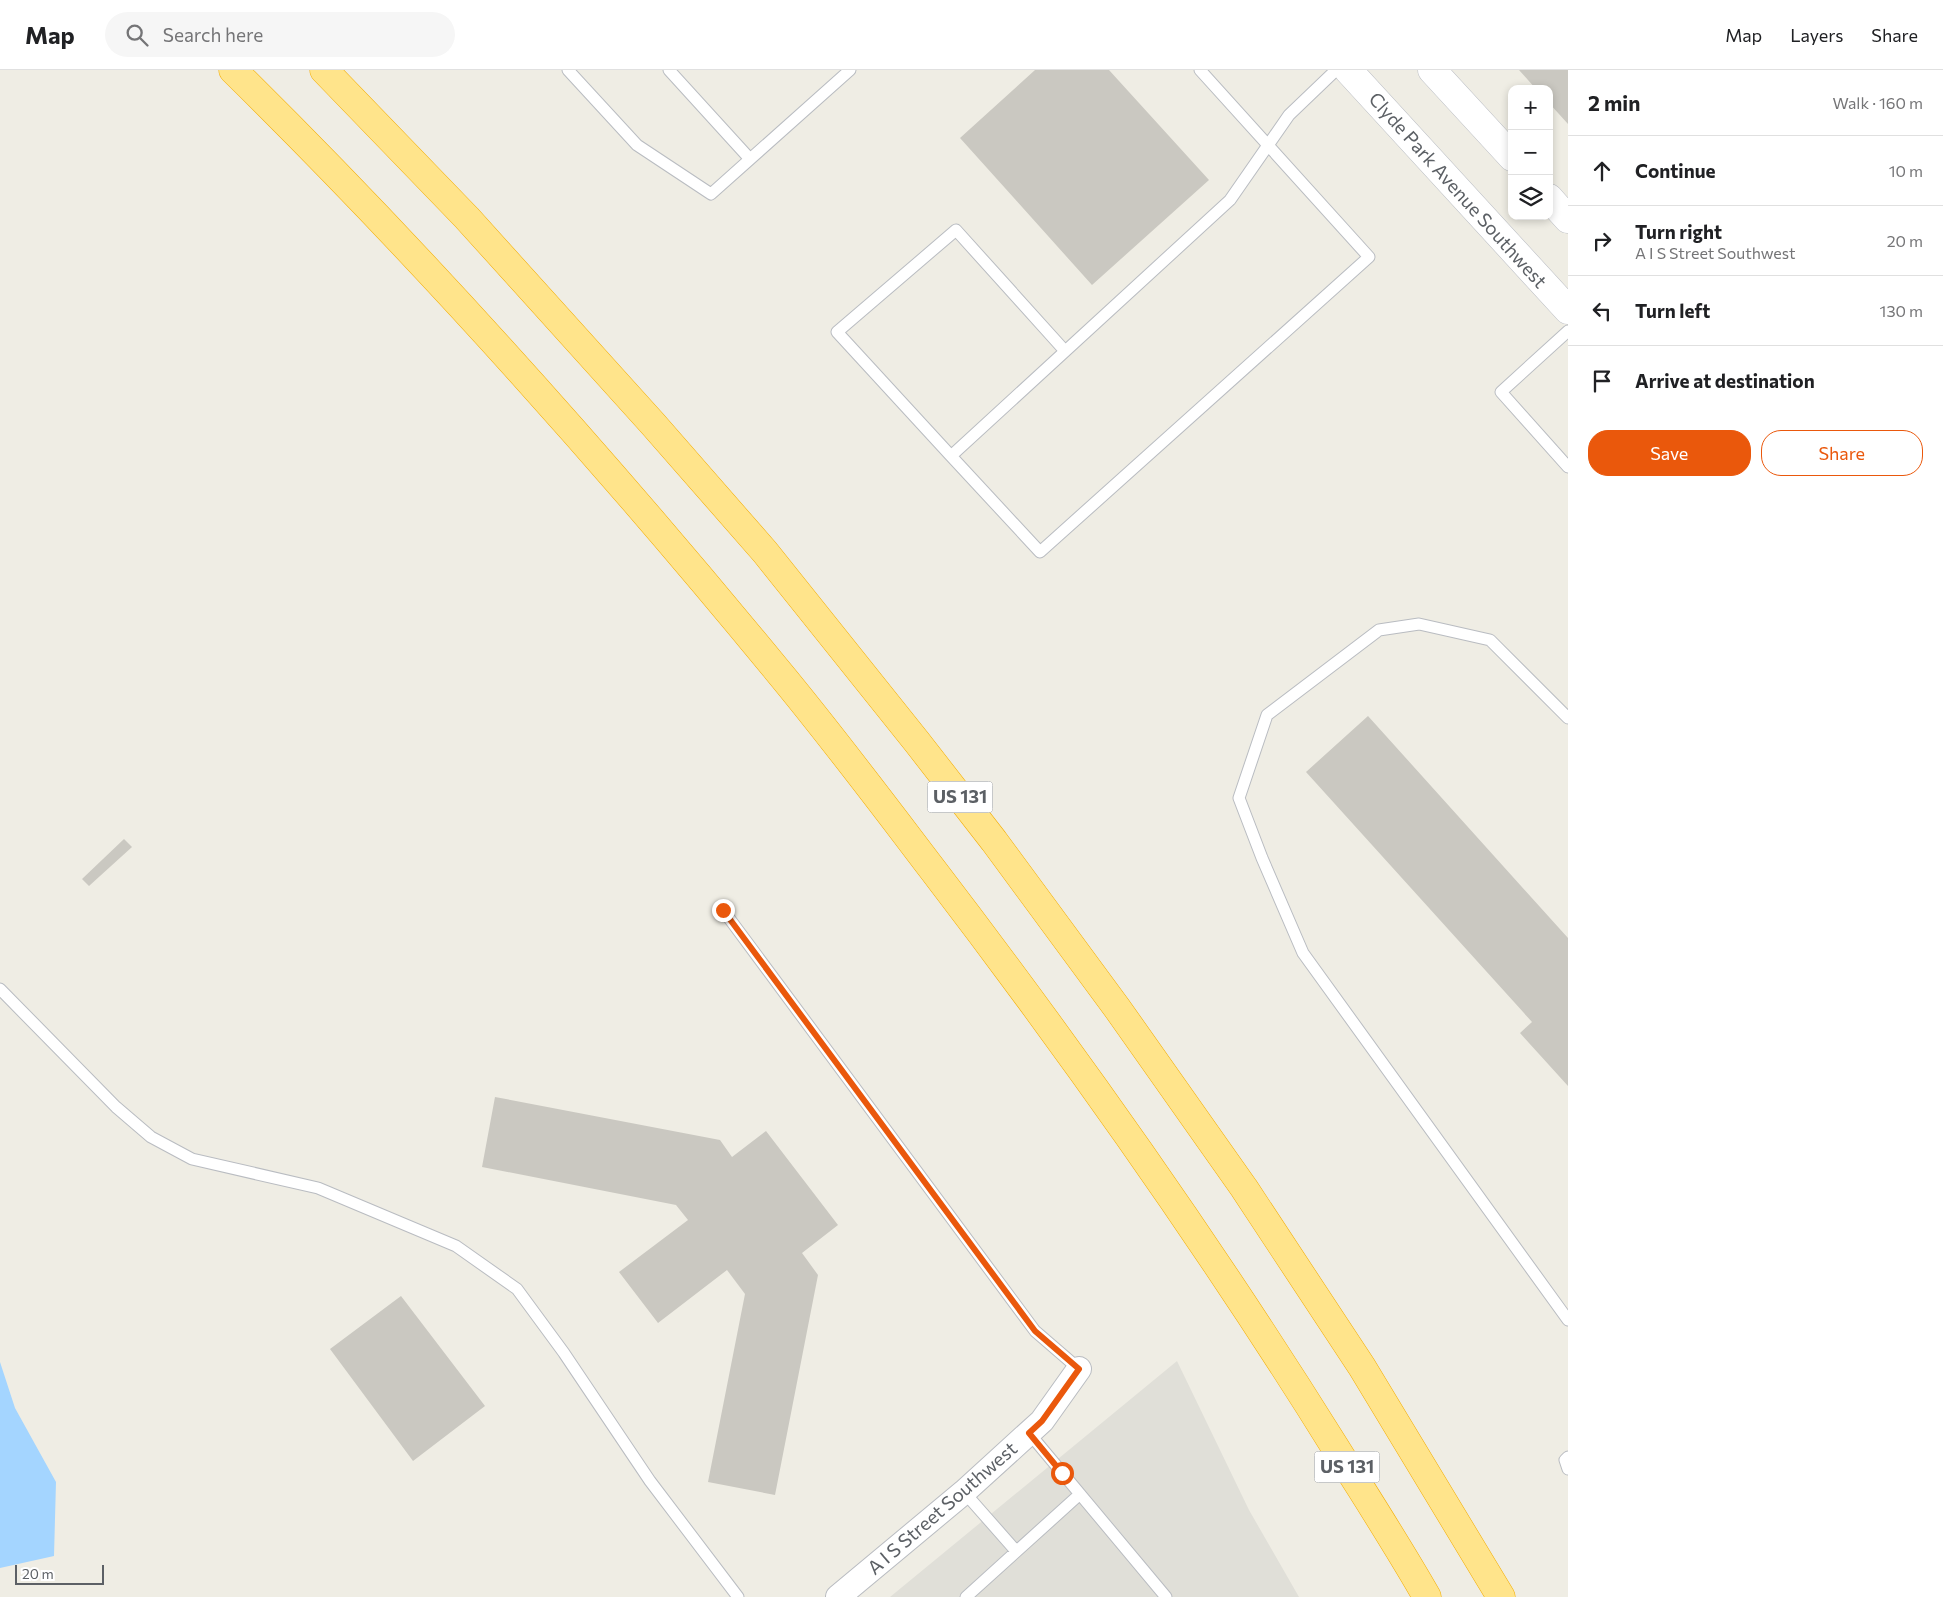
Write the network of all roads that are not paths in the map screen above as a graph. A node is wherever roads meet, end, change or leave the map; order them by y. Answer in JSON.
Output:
{"nodes":[{"id":1,"x":233,"y":70,"type":"edge"},
{"id":2,"x":324,"y":70,"type":"edge"},
{"id":3,"x":568,"y":70,"type":"edge"},
{"id":4,"x":669,"y":70,"type":"edge"},
{"id":5,"x":850,"y":70,"type":"edge"},
{"id":6,"x":1200,"y":70,"type":"edge"},
{"id":7,"x":1336,"y":70,"type":"edge"},
{"id":8,"x":1348,"y":70,"type":"edge"},
{"id":9,"x":1432,"y":70,"type":"edge"},
{"id":10,"x":1269,"y":146,"type":"junction"},
{"id":11,"x":1508,"y":153,"type":"edge"},
{"id":12,"x":750,"y":159,"type":"junction"},
{"id":13,"x":1553,"y":202,"type":"edge"},
{"id":14,"x":1568,"y":218,"type":"edge"},
{"id":15,"x":1568,"y":310,"type":"edge"},
{"id":16,"x":1568,"y":331,"type":"edge"},
{"id":17,"x":1065,"y":351,"type":"junction"},
{"id":18,"x":951,"y":456,"type":"junction"},
{"id":19,"x":1568,"y":466,"type":"edge"},
{"id":20,"x":1568,"y":718,"type":"edge"},
{"id":21,"x":723,"y":910,"type":"dead end"},
{"id":22,"x":0,"y":989,"type":"edge"},
{"id":23,"x":1568,"y":1320,"type":"edge"},
{"id":24,"x":1362,"y":1367,"type":"junction"},
{"id":25,"x":1079,"y":1369,"type":"joint"},
{"id":26,"x":1029,"y":1433,"type":"junction"},
{"id":27,"x":1568,"y":1457,"type":"edge"},
{"id":28,"x":1568,"y":1468,"type":"edge"},
{"id":29,"x":964,"y":1492,"type":"junction"},
{"id":30,"x":1080,"y":1494,"type":"junction"},
{"id":31,"x":1016,"y":1552,"type":"junction"},
{"id":32,"x":1423,"y":1591,"type":"edge"},
{"id":33,"x":738,"y":1597,"type":"edge"},
{"id":34,"x":838,"y":1597,"type":"edge"},
{"id":35,"x":966,"y":1597,"type":"edge"},
{"id":36,"x":1166,"y":1597,"type":"edge"},
{"id":37,"x":1501,"y":1597,"type":"edge"},
{"id":38,"x":1516,"y":1597,"type":"edge"}],
"edges":[{"from":1,"to":32,"type":"highway","number":"US 131"},
{"from":2,"to":24,"type":"highway","number":"US 131"},
{"from":3,"to":12,"type":"lane"},
{"from":4,"to":12,"type":"lane"},
{"from":5,"to":12,"type":"lane"},
{"from":6,"to":10,"type":"lane"},
{"from":7,"to":10,"type":"lane"},
{"from":8,"to":15,"type":"main road","name":"Clyde Park Avenue Southwest"},
{"from":9,"to":11,"type":"main road"},
{"from":10,"to":17,"type":"lane"},
{"from":10,"to":18,"type":"lane"},
{"from":13,"to":14,"type":"main road"},
{"from":16,"to":19,"type":"lane"},
{"from":17,"to":18,"type":"lane"},
{"from":17,"to":18,"type":"lane"},
{"from":20,"to":23,"type":"lane"},
{"from":21,"to":25,"type":"lane"},
{"from":22,"to":33,"type":"lane"},
{"from":24,"to":37,"type":"highway","number":"US 131"},
{"from":24,"to":38,"type":"highway"},
{"from":25,"to":26,"type":"street","name":"A I S Street Southwest"},
{"from":26,"to":29,"type":"street","name":"A I S Street Southwest"},
{"from":26,"to":30,"type":"lane"},
{"from":27,"to":28,"type":"lane"},
{"from":29,"to":31,"type":"lane"},
{"from":29,"to":34,"type":"street","name":"A I S Street Southwest"},
{"from":30,"to":31,"type":"lane"},
{"from":30,"to":36,"type":"lane"},
{"from":31,"to":35,"type":"lane"}]}
